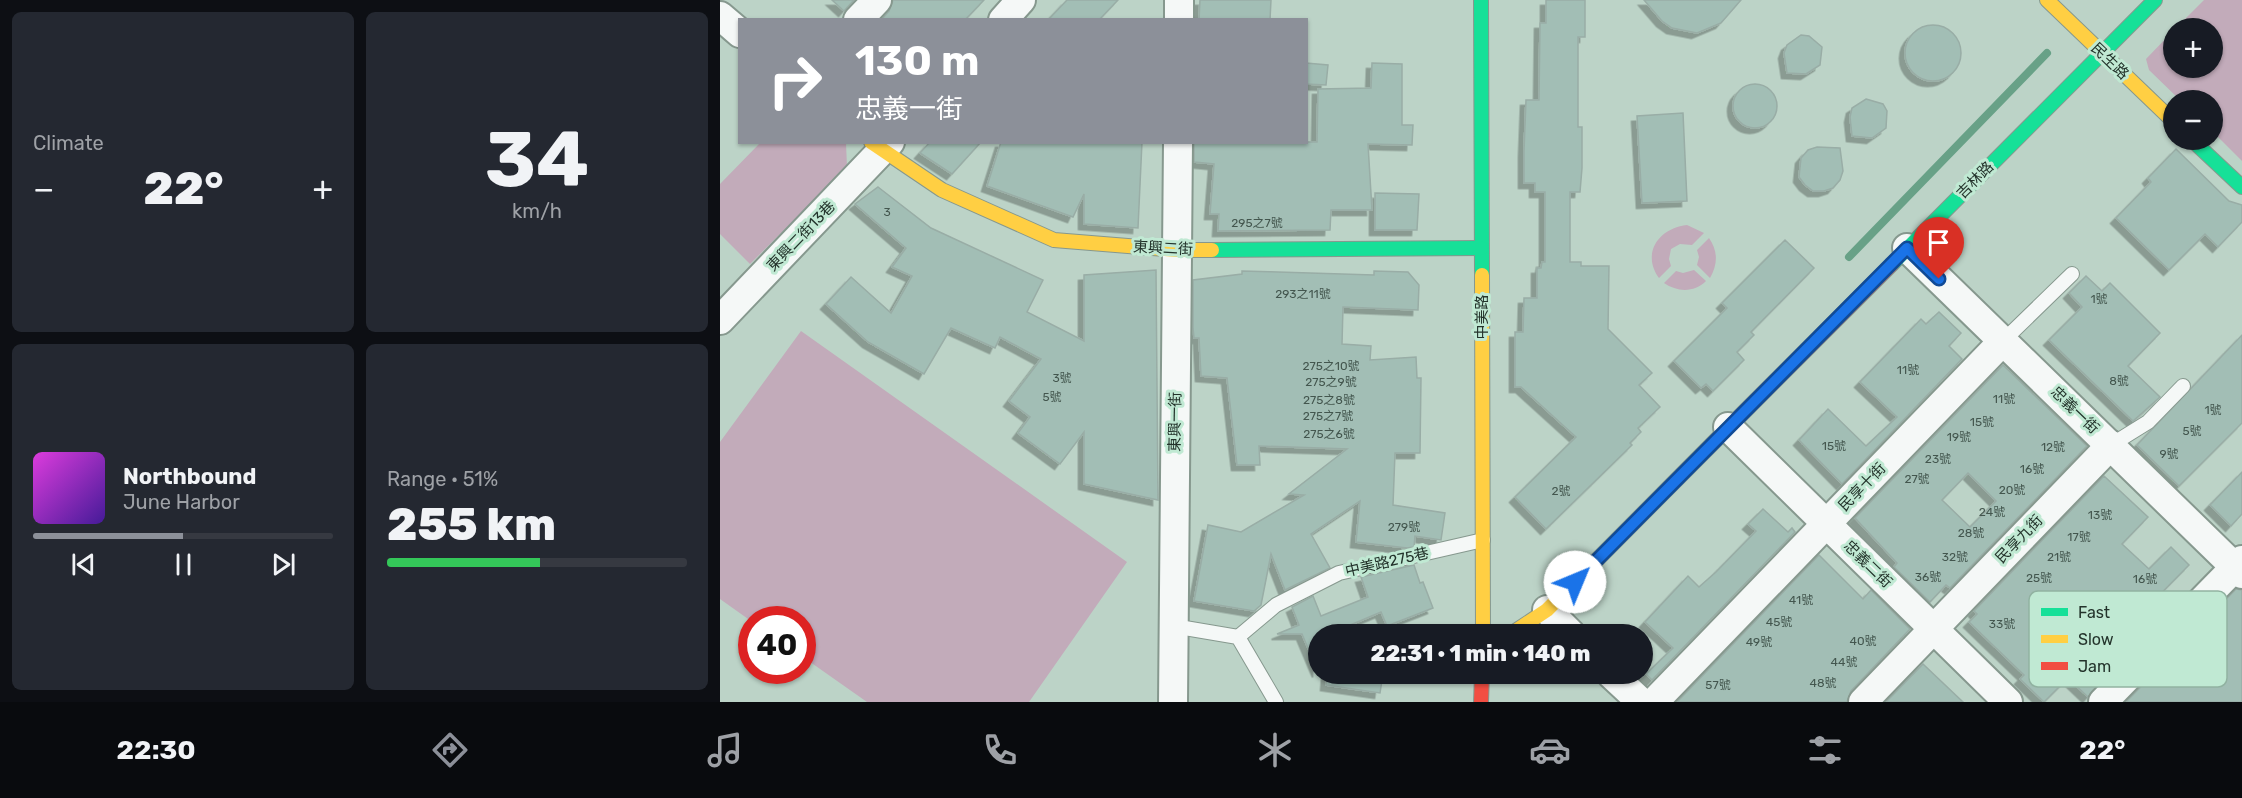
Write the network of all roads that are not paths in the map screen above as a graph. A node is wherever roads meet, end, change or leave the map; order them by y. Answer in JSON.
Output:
{"nodes":[{"id":1,"x":877,"y":0,"type":"edge"},
{"id":2,"x":1021,"y":0,"type":"edge"},
{"id":3,"x":1179,"y":0,"type":"edge"},
{"id":4,"x":1481,"y":0,"type":"edge"},
{"id":5,"x":2047,"y":0,"type":"edge"},
{"id":6,"x":2155,"y":0,"type":"edge"},
{"id":7,"x":720,"y":16,"type":"edge"},
{"id":8,"x":860,"y":18,"type":"edge"},
{"id":9,"x":1005,"y":18,"type":"edge"},
{"id":10,"x":1179,"y":18,"type":"edge"},
{"id":11,"x":738,"y":31,"type":"edge"},
{"id":12,"x":2102,"y":54,"type":"junction"},
{"id":13,"x":2163,"y":112,"type":"edge"},
{"id":14,"x":1178,"y":144,"type":"edge"},
{"id":15,"x":881,"y":146,"type":"edge"},
{"id":16,"x":2203,"y":150,"type":"edge"},
{"id":17,"x":2242,"y":187,"type":"edge"},
{"id":18,"x":1907,"y":248,"type":"junction"},
{"id":19,"x":1481,"y":249,"type":"junction"},
{"id":20,"x":1177,"y":250,"type":"junction"},
{"id":21,"x":2072,"y":274,"type":"dead end"},
{"id":22,"x":720,"y":320,"type":"edge"},
{"id":23,"x":2003,"y":341,"type":"junction"},
{"id":24,"x":2183,"y":386,"type":"dead end"},
{"id":25,"x":1728,"y":427,"type":"junction"},
{"id":26,"x":2111,"y":445,"type":"junction"},
{"id":27,"x":1827,"y":524,"type":"junction"},
{"id":28,"x":1483,"y":540,"type":"junction"},
{"id":29,"x":2240,"y":567,"type":"edge"},
{"id":30,"x":2216,"y":591,"type":"edge"},
{"id":31,"x":1547,"y":610,"type":"junction"},
{"id":32,"x":1483,"y":624,"type":"edge"},
{"id":33,"x":1526,"y":624,"type":"edge"},
{"id":34,"x":1561,"y":624,"type":"edge"},
{"id":35,"x":1173,"y":626,"type":"junction"},
{"id":36,"x":1933,"y":628,"type":"junction"},
{"id":37,"x":1238,"y":637,"type":"junction"},
{"id":38,"x":1482,"y":684,"type":"edge"},
{"id":39,"x":1622,"y":684,"type":"edge"},
{"id":40,"x":2118,"y":687,"type":"edge"},
{"id":41,"x":1173,"y":702,"type":"edge"},
{"id":42,"x":1276,"y":702,"type":"edge"},
{"id":43,"x":1481,"y":702,"type":"edge"},
{"id":44,"x":1641,"y":702,"type":"edge"},
{"id":45,"x":1654,"y":702,"type":"edge"},
{"id":46,"x":1863,"y":702,"type":"edge"},
{"id":47,"x":2008,"y":702,"type":"edge"},
{"id":48,"x":2103,"y":702,"type":"edge"}],
"edges":[{"from":1,"to":8,"type":"street"},
{"from":2,"to":9,"type":"street"},
{"from":3,"to":10,"type":"street"},
{"from":4,"to":19,"type":"street","name":"中美路"},
{"from":5,"to":12,"type":"street","name":"民生路"},
{"from":6,"to":12,"type":"street","name":"吉林路"},
{"from":7,"to":11,"type":"street"},
{"from":12,"to":13,"type":"street","name":"民生路"},
{"from":12,"to":18,"type":"street","name":"吉林路"},
{"from":14,"to":20,"type":"street","name":"東興一街"},
{"from":15,"to":20,"type":"street","name":"東興二街"},
{"from":15,"to":22,"type":"street","name":"東興二街13巷"},
{"from":16,"to":17,"type":"street"},
{"from":18,"to":23,"type":"street","name":"忠義一街"},
{"from":18,"to":25,"type":"street","name":"吉林路"},
{"from":19,"to":20,"type":"street","name":"東興二街"},
{"from":19,"to":28,"type":"street","name":"中美路"},
{"from":20,"to":35,"type":"street","name":"東興一街"},
{"from":21,"to":23,"type":"lane","name":"民享十街"},
{"from":23,"to":26,"type":"street","name":"忠義一街"},
{"from":23,"to":27,"type":"street","name":"民享十街"},
{"from":24,"to":26,"type":"lane","name":"民享九街"},
{"from":25,"to":27,"type":"street","name":"忠義二街"},
{"from":25,"to":31,"type":"street","name":"吉林路"},
{"from":26,"to":29,"type":"street","name":"忠義一街"},
{"from":26,"to":36,"type":"street","name":"民享九街"},
{"from":27,"to":36,"type":"street","name":"忠義二街"},
{"from":27,"to":45,"type":"street","name":"民享十街"},
{"from":28,"to":32,"type":"street","name":"中美路"},
{"from":28,"to":37,"type":"lane","name":"中美路275巷"},
{"from":29,"to":30,"type":"street"},
{"from":31,"to":33,"type":"street","name":"吉林路"},
{"from":31,"to":34,"type":"street"},
{"from":35,"to":37,"type":"lane"},
{"from":35,"to":41,"type":"street","name":"東興一街"},
{"from":36,"to":46,"type":"street","name":"民享九街"},
{"from":36,"to":47,"type":"street","name":"忠義二街"},
{"from":37,"to":42,"type":"lane"},
{"from":38,"to":43,"type":"street"},
{"from":39,"to":44,"type":"street"},
{"from":40,"to":48,"type":"street"}]}
